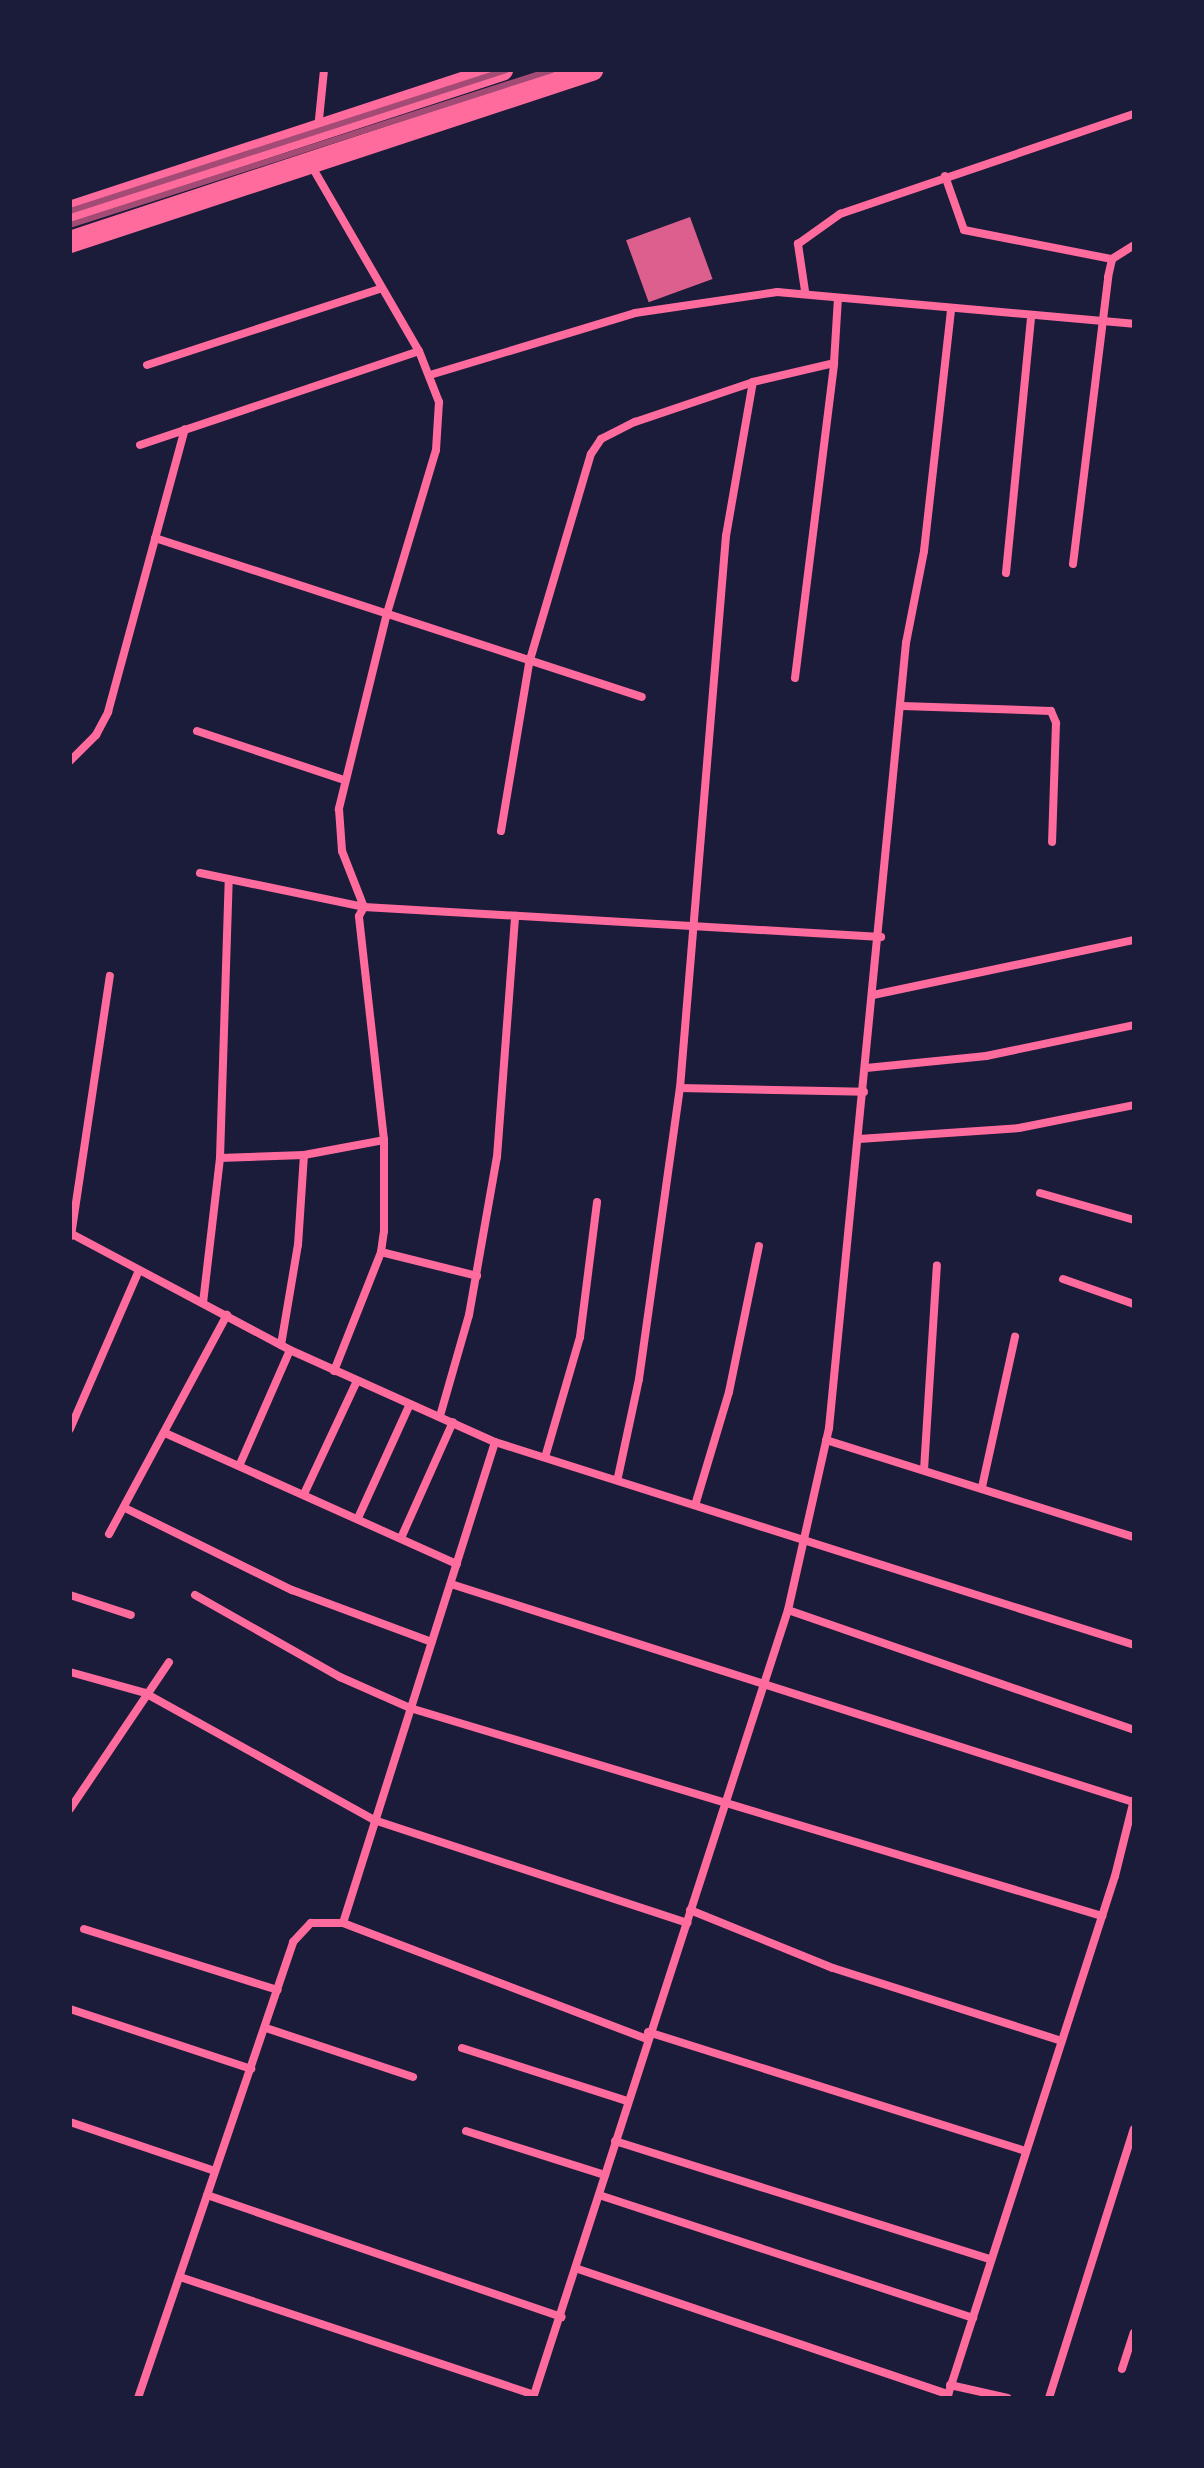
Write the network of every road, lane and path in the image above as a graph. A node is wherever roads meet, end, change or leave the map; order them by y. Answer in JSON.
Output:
{"nodes":[{"id":1,"x":324,"y":70,"type":"edge"},
{"id":2,"x":502,"y":70,"type":"edge"},
{"id":3,"x":592,"y":70,"type":"edge"},
{"id":4,"x":1134,"y":114,"type":"edge"},
{"id":5,"x":318,"y":131,"type":"junction"},
{"id":6,"x":310,"y":165,"type":"junction"},
{"id":7,"x":945,"y":176,"type":"junction"},
{"id":8,"x":70,"y":212,"type":"edge"},
{"id":9,"x":70,"y":242,"type":"edge"},
{"id":10,"x":1134,"y":245,"type":"edge"},
{"id":11,"x":1112,"y":259,"type":"junction"},
{"id":12,"x":382,"y":288,"type":"junction"},
{"id":13,"x":805,"y":291,"type":"junction"},
{"id":14,"x":838,"y":298,"type":"junction"},
{"id":15,"x":951,"y":309,"type":"junction"},
{"id":16,"x":1031,"y":316,"type":"junction"},
{"id":17,"x":1102,"y":320,"type":"junction"},
{"id":18,"x":1134,"y":324,"type":"edge"},
{"id":19,"x":419,"y":351,"type":"junction"},
{"id":20,"x":834,"y":363,"type":"junction"},
{"id":21,"x":147,"y":365,"type":"dead end"},
{"id":22,"x":430,"y":375,"type":"junction"},
{"id":23,"x":753,"y":382,"type":"junction"},
{"id":24,"x":185,"y":429,"type":"junction"},
{"id":25,"x":140,"y":445,"type":"dead end"},
{"id":26,"x":155,"y":538,"type":"junction"},
{"id":27,"x":1073,"y":564,"type":"dead end"},
{"id":28,"x":1006,"y":573,"type":"dead end"},
{"id":29,"x":386,"y":617,"type":"junction"},
{"id":30,"x":529,"y":663,"type":"junction"},
{"id":31,"x":795,"y":678,"type":"dead end"},
{"id":32,"x":642,"y":697,"type":"dead end"},
{"id":33,"x":902,"y":706,"type":"junction"},
{"id":34,"x":197,"y":731,"type":"dead end"},
{"id":35,"x":70,"y":761,"type":"edge"},
{"id":36,"x":344,"y":780,"type":"junction"},
{"id":37,"x":501,"y":831,"type":"dead end"},
{"id":38,"x":1052,"y":842,"type":"dead end"},
{"id":39,"x":200,"y":873,"type":"dead end"},
{"id":40,"x":229,"y":879,"type":"junction"},
{"id":41,"x":364,"y":907,"type":"junction"},
{"id":42,"x":515,"y":916,"type":"junction"},
{"id":43,"x":695,"y":929,"type":"junction"},
{"id":44,"x":881,"y":937,"type":"junction"},
{"id":45,"x":1134,"y":940,"type":"edge"},
{"id":46,"x":110,"y":976,"type":"dead end"},
{"id":47,"x":873,"y":995,"type":"junction"},
{"id":48,"x":1134,"y":1025,"type":"edge"},
{"id":49,"x":866,"y":1068,"type":"junction"},
{"id":50,"x":680,"y":1088,"type":"junction"},
{"id":51,"x":864,"y":1092,"type":"junction"},
{"id":52,"x":1134,"y":1105,"type":"edge"},
{"id":53,"x":859,"y":1139,"type":"junction"},
{"id":54,"x":384,"y":1140,"type":"junction"},
{"id":55,"x":304,"y":1155,"type":"junction"},
{"id":56,"x":220,"y":1158,"type":"junction"},
{"id":57,"x":1040,"y":1193,"type":"dead end"},
{"id":58,"x":597,"y":1202,"type":"dead end"},
{"id":59,"x":1134,"y":1220,"type":"edge"},
{"id":60,"x":71,"y":1235,"type":"edge"},
{"id":61,"x":759,"y":1246,"type":"dead end"},
{"id":62,"x":381,"y":1252,"type":"junction"},
{"id":63,"x":937,"y":1265,"type":"dead end"},
{"id":64,"x":139,"y":1270,"type":"junction"},
{"id":65,"x":477,"y":1276,"type":"junction"},
{"id":66,"x":1063,"y":1279,"type":"dead end"},
{"id":67,"x":203,"y":1303,"type":"junction"},
{"id":68,"x":1134,"y":1304,"type":"edge"},
{"id":69,"x":227,"y":1315,"type":"junction"},
{"id":70,"x":1015,"y":1337,"type":"dead end"},
{"id":71,"x":281,"y":1345,"type":"junction"},
{"id":72,"x":290,"y":1350,"type":"junction"},
{"id":73,"x":334,"y":1371,"type":"junction"},
{"id":74,"x":357,"y":1381,"type":"junction"},
{"id":75,"x":410,"y":1404,"type":"junction"},
{"id":76,"x":440,"y":1416,"type":"junction"},
{"id":77,"x":453,"y":1422,"type":"junction"},
{"id":78,"x":70,"y":1429,"type":"edge"},
{"id":79,"x":165,"y":1433,"type":"junction"},
{"id":80,"x":826,"y":1440,"type":"junction"},
{"id":81,"x":495,"y":1442,"type":"junction"},
{"id":82,"x":546,"y":1454,"type":"junction"},
{"id":83,"x":240,"y":1464,"type":"junction"},
{"id":84,"x":924,"y":1470,"type":"junction"},
{"id":85,"x":618,"y":1477,"type":"junction"},
{"id":86,"x":982,"y":1487,"type":"junction"},
{"id":87,"x":304,"y":1494,"type":"junction"},
{"id":88,"x":696,"y":1502,"type":"junction"},
{"id":89,"x":125,"y":1508,"type":"junction"},
{"id":90,"x":358,"y":1518,"type":"junction"},
{"id":91,"x":109,"y":1534,"type":"dead end"},
{"id":92,"x":805,"y":1537,"type":"junction"},
{"id":93,"x":1134,"y":1537,"type":"edge"},
{"id":94,"x":401,"y":1538,"type":"junction"},
{"id":95,"x":457,"y":1564,"type":"junction"},
{"id":96,"x":451,"y":1584,"type":"junction"},
{"id":97,"x":70,"y":1595,"type":"edge"},
{"id":98,"x":195,"y":1595,"type":"dead end"},
{"id":99,"x":788,"y":1610,"type":"junction"},
{"id":100,"x":131,"y":1615,"type":"dead end"},
{"id":101,"x":432,"y":1642,"type":"junction"},
{"id":102,"x":1134,"y":1645,"type":"edge"},
{"id":103,"x":169,"y":1662,"type":"dead end"},
{"id":104,"x":70,"y":1672,"type":"edge"},
{"id":105,"x":766,"y":1682,"type":"junction"},
{"id":106,"x":145,"y":1693,"type":"junction"},
{"id":107,"x":410,"y":1708,"type":"junction"},
{"id":108,"x":1134,"y":1730,"type":"edge"},
{"id":109,"x":1134,"y":1801,"type":"edge"},
{"id":110,"x":724,"y":1805,"type":"junction"},
{"id":111,"x":70,"y":1809,"type":"edge"},
{"id":112,"x":374,"y":1820,"type":"junction"},
{"id":113,"x":690,"y":1910,"type":"junction"},
{"id":114,"x":1102,"y":1916,"type":"junction"},
{"id":115,"x":343,"y":1923,"type":"junction"},
{"id":116,"x":687,"y":1923,"type":"junction"},
{"id":117,"x":84,"y":1929,"type":"dead end"},
{"id":118,"x":278,"y":1990,"type":"junction"},
{"id":119,"x":70,"y":2009,"type":"edge"},
{"id":120,"x":266,"y":2028,"type":"junction"},
{"id":121,"x":647,"y":2036,"type":"junction"},
{"id":122,"x":1062,"y":2041,"type":"junction"},
{"id":123,"x":462,"y":2048,"type":"dead end"},
{"id":124,"x":251,"y":2069,"type":"junction"},
{"id":125,"x":413,"y":2077,"type":"dead end"},
{"id":126,"x":627,"y":2101,"type":"junction"},
{"id":127,"x":70,"y":2122,"type":"edge"},
{"id":128,"x":1134,"y":2129,"type":"edge"},
{"id":129,"x":466,"y":2131,"type":"dead end"},
{"id":130,"x":615,"y":2141,"type":"junction"},
{"id":131,"x":1025,"y":2151,"type":"junction"},
{"id":132,"x":215,"y":2171,"type":"junction"},
{"id":133,"x":605,"y":2175,"type":"junction"},
{"id":134,"x":207,"y":2195,"type":"junction"},
{"id":135,"x":599,"y":2195,"type":"junction"},
{"id":136,"x":990,"y":2259,"type":"junction"},
{"id":137,"x":578,"y":2269,"type":"junction"},
{"id":138,"x":180,"y":2277,"type":"junction"},
{"id":139,"x":562,"y":2317,"type":"junction"},
{"id":140,"x":973,"y":2318,"type":"junction"},
{"id":141,"x":1134,"y":2333,"type":"edge"},
{"id":142,"x":1122,"y":2369,"type":"dead end"},
{"id":143,"x":948,"y":2392,"type":"edge"},
{"id":144,"x":533,"y":2396,"type":"edge"},
{"id":145,"x":138,"y":2398,"type":"edge"},
{"id":146,"x":1008,"y":2398,"type":"edge"},
{"id":147,"x":1049,"y":2398,"type":"edge"}],
"edges":[{"from":1,"to":5,"type":"street"},
{"from":2,"to":5,"type":"highway"},
{"from":3,"to":6,"type":"highway"},
{"from":4,"to":7,"type":"street"},
{"from":5,"to":8,"type":"highway"},
{"from":6,"to":9,"type":"highway"},
{"from":6,"to":12,"type":"street"},
{"from":7,"to":11,"type":"street"},
{"from":7,"to":13,"type":"street"},
{"from":10,"to":11,"type":"street"},
{"from":11,"to":17,"type":"street"},
{"from":12,"to":19,"type":"street"},
{"from":12,"to":21,"type":"street"},
{"from":13,"to":14,"type":"street"},
{"from":13,"to":22,"type":"street"},
{"from":14,"to":15,"type":"street"},
{"from":14,"to":20,"type":"street"},
{"from":15,"to":16,"type":"street"},
{"from":15,"to":33,"type":"street"},
{"from":16,"to":17,"type":"street"},
{"from":16,"to":28,"type":"street"},
{"from":17,"to":18,"type":"street"},
{"from":17,"to":27,"type":"street"},
{"from":19,"to":22,"type":"street"},
{"from":19,"to":24,"type":"street"},
{"from":20,"to":23,"type":"street"},
{"from":20,"to":31,"type":"street"},
{"from":22,"to":29,"type":"street"},
{"from":23,"to":30,"type":"street"},
{"from":23,"to":43,"type":"street"},
{"from":24,"to":25,"type":"street"},
{"from":24,"to":26,"type":"street"},
{"from":26,"to":29,"type":"street"},
{"from":26,"to":35,"type":"street"},
{"from":29,"to":30,"type":"street"},
{"from":29,"to":36,"type":"street"},
{"from":30,"to":32,"type":"street"},
{"from":30,"to":37,"type":"street"},
{"from":33,"to":38,"type":"street"},
{"from":33,"to":44,"type":"street"},
{"from":34,"to":36,"type":"street"},
{"from":36,"to":41,"type":"street"},
{"from":39,"to":40,"type":"street"},
{"from":40,"to":41,"type":"street"},
{"from":40,"to":56,"type":"street"},
{"from":41,"to":42,"type":"street"},
{"from":41,"to":54,"type":"street"},
{"from":42,"to":43,"type":"street"},
{"from":42,"to":65,"type":"street"},
{"from":43,"to":44,"type":"street"},
{"from":43,"to":50,"type":"street"},
{"from":44,"to":47,"type":"street"},
{"from":45,"to":47,"type":"street"},
{"from":46,"to":60,"type":"street"},
{"from":47,"to":49,"type":"street"},
{"from":48,"to":49,"type":"street"},
{"from":49,"to":51,"type":"street"},
{"from":50,"to":51,"type":"street"},
{"from":50,"to":85,"type":"street"},
{"from":51,"to":53,"type":"street"},
{"from":52,"to":53,"type":"street"},
{"from":53,"to":80,"type":"street"},
{"from":54,"to":55,"type":"street"},
{"from":54,"to":62,"type":"street"},
{"from":55,"to":56,"type":"street"},
{"from":55,"to":71,"type":"street"},
{"from":56,"to":67,"type":"street"},
{"from":57,"to":59,"type":"street"},
{"from":58,"to":82,"type":"street"},
{"from":60,"to":64,"type":"street"},
{"from":61,"to":88,"type":"street"},
{"from":62,"to":65,"type":"street"},
{"from":62,"to":73,"type":"street"},
{"from":63,"to":84,"type":"street"},
{"from":64,"to":67,"type":"street"},
{"from":64,"to":78,"type":"street"},
{"from":65,"to":76,"type":"street"},
{"from":66,"to":68,"type":"street"},
{"from":67,"to":69,"type":"street"},
{"from":69,"to":71,"type":"street"},
{"from":69,"to":79,"type":"street"},
{"from":70,"to":86,"type":"street"},
{"from":71,"to":72,"type":"street"},
{"from":72,"to":73,"type":"street"},
{"from":72,"to":83,"type":"street"},
{"from":73,"to":74,"type":"street"},
{"from":74,"to":75,"type":"street"},
{"from":74,"to":87,"type":"street"},
{"from":75,"to":76,"type":"street"},
{"from":75,"to":90,"type":"street"},
{"from":76,"to":77,"type":"street"},
{"from":77,"to":81,"type":"street"},
{"from":77,"to":94,"type":"street"},
{"from":79,"to":83,"type":"street"},
{"from":79,"to":89,"type":"street"},
{"from":80,"to":84,"type":"street"},
{"from":80,"to":92,"type":"street"},
{"from":81,"to":82,"type":"street"},
{"from":81,"to":95,"type":"street"},
{"from":82,"to":85,"type":"street"},
{"from":83,"to":87,"type":"street"},
{"from":84,"to":86,"type":"street"},
{"from":85,"to":88,"type":"street"},
{"from":86,"to":93,"type":"street"},
{"from":87,"to":90,"type":"street"},
{"from":88,"to":92,"type":"street"},
{"from":89,"to":91,"type":"street"},
{"from":89,"to":101,"type":"street"},
{"from":90,"to":94,"type":"street"},
{"from":92,"to":99,"type":"street"},
{"from":92,"to":102,"type":"street"},
{"from":94,"to":95,"type":"street"},
{"from":95,"to":96,"type":"street"},
{"from":96,"to":101,"type":"street"},
{"from":96,"to":105,"type":"street"},
{"from":97,"to":100,"type":"street"},
{"from":98,"to":107,"type":"street"},
{"from":99,"to":105,"type":"street"},
{"from":99,"to":108,"type":"street"},
{"from":101,"to":107,"type":"street"},
{"from":103,"to":106,"type":"street"},
{"from":104,"to":106,"type":"street"},
{"from":105,"to":109,"type":"street"},
{"from":105,"to":110,"type":"street"},
{"from":106,"to":111,"type":"street"},
{"from":106,"to":112,"type":"street"},
{"from":107,"to":110,"type":"street"},
{"from":107,"to":112,"type":"street"},
{"from":109,"to":114,"type":"street"},
{"from":110,"to":113,"type":"street"},
{"from":110,"to":114,"type":"street"},
{"from":112,"to":115,"type":"street"},
{"from":112,"to":116,"type":"street"},
{"from":113,"to":116,"type":"street"},
{"from":113,"to":122,"type":"street"},
{"from":114,"to":122,"type":"street"},
{"from":115,"to":118,"type":"street"},
{"from":115,"to":121,"type":"street"},
{"from":116,"to":121,"type":"street"},
{"from":117,"to":118,"type":"street"},
{"from":118,"to":120,"type":"street"},
{"from":119,"to":124,"type":"street"},
{"from":120,"to":124,"type":"street"},
{"from":120,"to":125,"type":"street"},
{"from":121,"to":126,"type":"street"},
{"from":121,"to":131,"type":"street"},
{"from":122,"to":131,"type":"street"},
{"from":123,"to":126,"type":"street"},
{"from":124,"to":132,"type":"street"},
{"from":126,"to":130,"type":"street"},
{"from":127,"to":132,"type":"street"},
{"from":128,"to":147,"type":"street"},
{"from":129,"to":133,"type":"street"},
{"from":130,"to":133,"type":"street"},
{"from":130,"to":136,"type":"street"},
{"from":131,"to":136,"type":"street"},
{"from":132,"to":134,"type":"street"},
{"from":133,"to":135,"type":"street"},
{"from":134,"to":138,"type":"street"},
{"from":134,"to":139,"type":"street"},
{"from":135,"to":137,"type":"street"},
{"from":135,"to":140,"type":"street"},
{"from":136,"to":140,"type":"street"},
{"from":137,"to":139,"type":"street"},
{"from":137,"to":143,"type":"street"},
{"from":138,"to":144,"type":"street"},
{"from":138,"to":145,"type":"street"},
{"from":139,"to":144,"type":"street"},
{"from":140,"to":143,"type":"street"},
{"from":141,"to":142,"type":"street"},
{"from":143,"to":146,"type":"street"}]}
